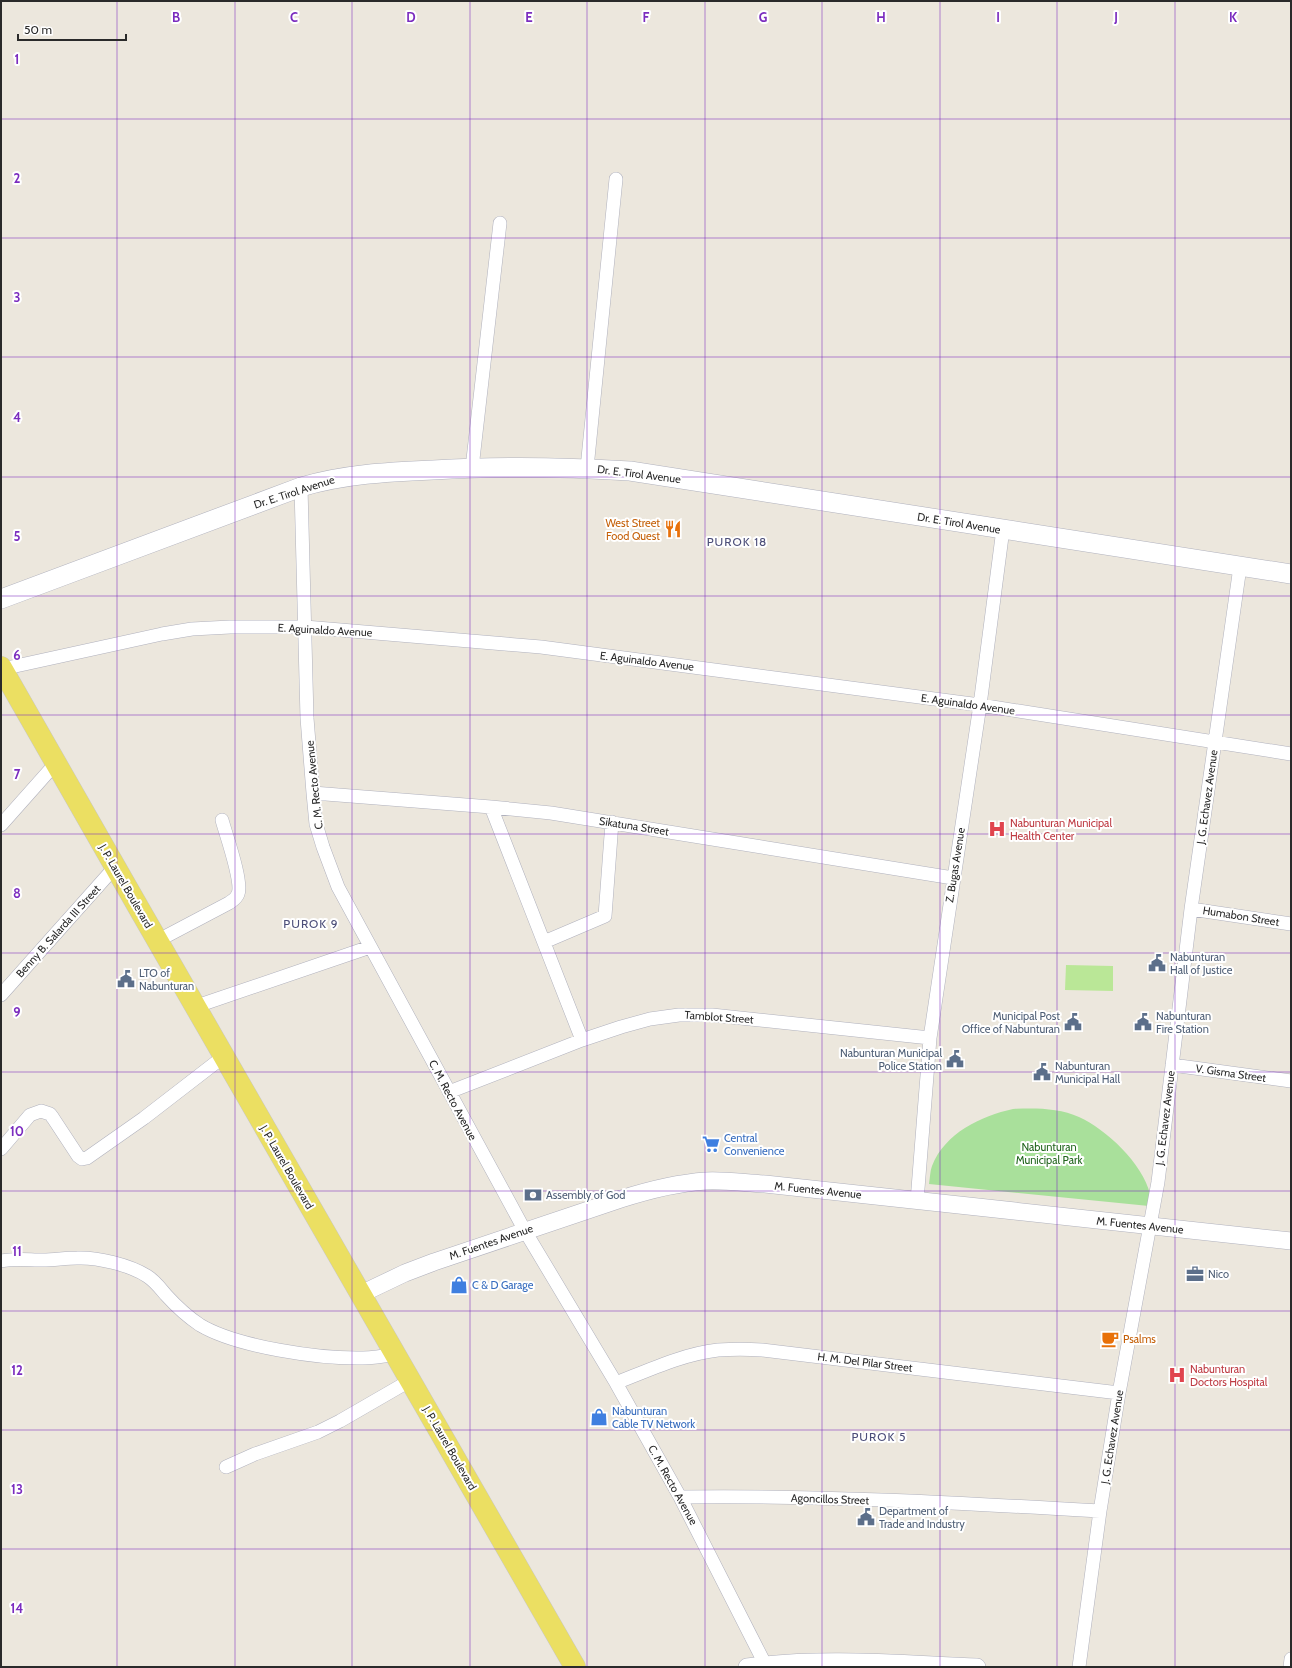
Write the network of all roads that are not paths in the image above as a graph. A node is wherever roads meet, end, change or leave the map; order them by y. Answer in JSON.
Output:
{"nodes":[{"id":1,"x":616,"y":179,"type":"dead end"},
{"id":2,"x":500,"y":222,"type":"dead end"},
{"id":3,"x":472,"y":468,"type":"junction"},
{"id":4,"x":587,"y":468,"type":"junction"},
{"id":5,"x":301,"y":487,"type":"junction"},
{"id":6,"x":1003,"y":529,"type":"junction"},
{"id":7,"x":1240,"y":567,"type":"junction"},
{"id":8,"x":1291,"y":574,"type":"edge"},
{"id":9,"x":1,"y":599,"type":"edge"},
{"id":10,"x":305,"y":627,"type":"junction"},
{"id":11,"x":4,"y":678,"type":"edge"},
{"id":12,"x":980,"y":705,"type":"junction"},
{"id":13,"x":1215,"y":742,"type":"junction"},
{"id":14,"x":1291,"y":754,"type":"edge"},
{"id":15,"x":56,"y":763,"type":"junction"},
{"id":16,"x":313,"y":793,"type":"junction"},
{"id":17,"x":490,"y":807,"type":"junction"},
{"id":18,"x":222,"y":820,"type":"dead end"},
{"id":19,"x":612,"y":822,"type":"junction"},
{"id":20,"x":1,"y":825,"type":"edge"},
{"id":21,"x":115,"y":868,"type":"junction"},
{"id":22,"x":953,"y":878,"type":"junction"},
{"id":23,"x":1191,"y":909,"type":"junction"},
{"id":24,"x":1291,"y":924,"type":"edge"},
{"id":25,"x":157,"y":941,"type":"junction"},
{"id":26,"x":544,"y":942,"type":"junction"},
{"id":27,"x":370,"y":947,"type":"junction"},
{"id":28,"x":1,"y":995,"type":"edge"},
{"id":29,"x":194,"y":1007,"type":"junction"},
{"id":30,"x":930,"y":1038,"type":"junction"},
{"id":31,"x":582,"y":1040,"type":"junction"},
{"id":32,"x":223,"y":1057,"type":"junction"},
{"id":33,"x":1172,"y":1064,"type":"junction"},
{"id":34,"x":1291,"y":1081,"type":"edge"},
{"id":35,"x":449,"y":1092,"type":"junction"},
{"id":36,"x":1,"y":1148,"type":"edge"},
{"id":37,"x":917,"y":1201,"type":"junction"},
{"id":38,"x":1151,"y":1226,"type":"junction"},
{"id":39,"x":524,"y":1231,"type":"junction"},
{"id":40,"x":1291,"y":1241,"type":"edge"},
{"id":41,"x":1,"y":1261,"type":"edge"},
{"id":42,"x":361,"y":1294,"type":"junction"},
{"id":43,"x":396,"y":1354,"type":"junction"},
{"id":44,"x":411,"y":1380,"type":"junction"},
{"id":45,"x":616,"y":1383,"type":"junction"},
{"id":46,"x":1119,"y":1393,"type":"junction"},
{"id":47,"x":226,"y":1467,"type":"dead end"},
{"id":48,"x":680,"y":1497,"type":"junction"},
{"id":49,"x":1100,"y":1511,"type":"junction"},
{"id":50,"x":1291,"y":1659,"type":"edge"},
{"id":51,"x":765,"y":1664,"type":"junction"},
{"id":52,"x":575,"y":1667,"type":"edge"},
{"id":53,"x":746,"y":1667,"type":"edge"},
{"id":54,"x":976,"y":1667,"type":"edge"},
{"id":55,"x":1079,"y":1667,"type":"edge"},
{"id":56,"x":1290,"y":1667,"type":"edge"}],
"edges":[{"from":1,"to":4,"type":"street"},
{"from":2,"to":3,"type":"street"},
{"from":3,"to":4,"type":"main road","name":"Dr. E. Tirol Avenue"},
{"from":3,"to":5,"type":"main road","name":"Dr. E. Tirol Avenue"},
{"from":4,"to":6,"type":"main road","name":"Dr. E. Tirol Avenue"},
{"from":5,"to":9,"type":"main road","name":"Dr. E. Tirol Avenue"},
{"from":5,"to":10,"type":"street","name":"C. M. Recto Avenue"},
{"from":6,"to":7,"type":"main road","name":"Dr. E. Tirol Avenue"},
{"from":6,"to":12,"type":"street","name":"Z. Bugas Avenue"},
{"from":7,"to":8,"type":"main road","name":"Dr. E. Tirol Avenue"},
{"from":7,"to":13,"type":"street","name":"J. G. Echavez Avenue"},
{"from":10,"to":11,"type":"street","name":"E. Aguinaldo Avenue"},
{"from":10,"to":12,"type":"street","name":"E. Aguinaldo Avenue"},
{"from":10,"to":16,"type":"street","name":"C. M. Recto Avenue"},
{"from":11,"to":15,"type":"main road","name":"J. P. Laurel Boulevard"},
{"from":12,"to":13,"type":"street","name":"E. Aguinaldo Avenue"},
{"from":12,"to":22,"type":"street","name":"Z. Bugas Avenue"},
{"from":13,"to":14,"type":"street","name":"E. Aguinaldo Avenue"},
{"from":13,"to":23,"type":"street","name":"J. G. Echavez Avenue"},
{"from":15,"to":20,"type":"street"},
{"from":15,"to":21,"type":"main road","name":"J. P. Laurel Boulevard"},
{"from":16,"to":17,"type":"street","name":"Sikatuna Street"},
{"from":16,"to":27,"type":"street","name":"C. M. Recto Avenue"},
{"from":17,"to":19,"type":"street","name":"Sikatuna Street"},
{"from":17,"to":26,"type":"street"},
{"from":18,"to":25,"type":"street"},
{"from":19,"to":22,"type":"street","name":"Sikatuna Street"},
{"from":19,"to":26,"type":"street"},
{"from":21,"to":25,"type":"main road","name":"J. P. Laurel Boulevard"},
{"from":21,"to":28,"type":"street","name":"Benny B. Salarda III Street"},
{"from":22,"to":30,"type":"street","name":"Z. Bugas Avenue"},
{"from":23,"to":24,"type":"street","name":"Humabon Street"},
{"from":23,"to":33,"type":"street","name":"J. G. Echavez Avenue"},
{"from":25,"to":29,"type":"main road","name":"J. P. Laurel Boulevard"},
{"from":26,"to":31,"type":"street"},
{"from":27,"to":29,"type":"street"},
{"from":27,"to":35,"type":"street","name":"C. M. Recto Avenue"},
{"from":29,"to":32,"type":"main road","name":"J. P. Laurel Boulevard"},
{"from":30,"to":31,"type":"street","name":"Tamblot Street"},
{"from":30,"to":37,"type":"street","name":"Z. Bugas Avenue"},
{"from":31,"to":35,"type":"street","name":"Tamblot Street"},
{"from":32,"to":36,"type":"street"},
{"from":32,"to":42,"type":"main road","name":"J. P. Laurel Boulevard"},
{"from":33,"to":34,"type":"street","name":"V. Gisma Street"},
{"from":33,"to":38,"type":"street","name":"J. G. Echavez Avenue"},
{"from":35,"to":39,"type":"street","name":"C. M. Recto Avenue"},
{"from":37,"to":38,"type":"street","name":"M. Fuentes Avenue"},
{"from":37,"to":39,"type":"street","name":"M. Fuentes Avenue"},
{"from":38,"to":40,"type":"street","name":"M. Fuentes Avenue"},
{"from":38,"to":46,"type":"street","name":"J. G. Echavez Avenue"},
{"from":39,"to":42,"type":"street","name":"M. Fuentes Avenue"},
{"from":39,"to":45,"type":"street","name":"C. M. Recto Avenue"},
{"from":41,"to":43,"type":"street"},
{"from":42,"to":43,"type":"main road","name":"J. P. Laurel Boulevard"},
{"from":43,"to":44,"type":"main road","name":"J. P. Laurel Boulevard"},
{"from":44,"to":47,"type":"street"},
{"from":44,"to":52,"type":"main road","name":"J. P. Laurel Boulevard"},
{"from":45,"to":46,"type":"street","name":"H. M. Del Pilar Street"},
{"from":45,"to":48,"type":"street","name":"C. M. Recto Avenue"},
{"from":46,"to":49,"type":"street","name":"J. G. Echavez Avenue"},
{"from":48,"to":49,"type":"street","name":"Agoncillos Street"},
{"from":48,"to":51,"type":"street","name":"C. M. Recto Avenue"},
{"from":49,"to":55,"type":"street","name":"J. G. Echavez Avenue"},
{"from":50,"to":56,"type":"street"},
{"from":51,"to":53,"type":"street"},
{"from":51,"to":54,"type":"street"}]}
